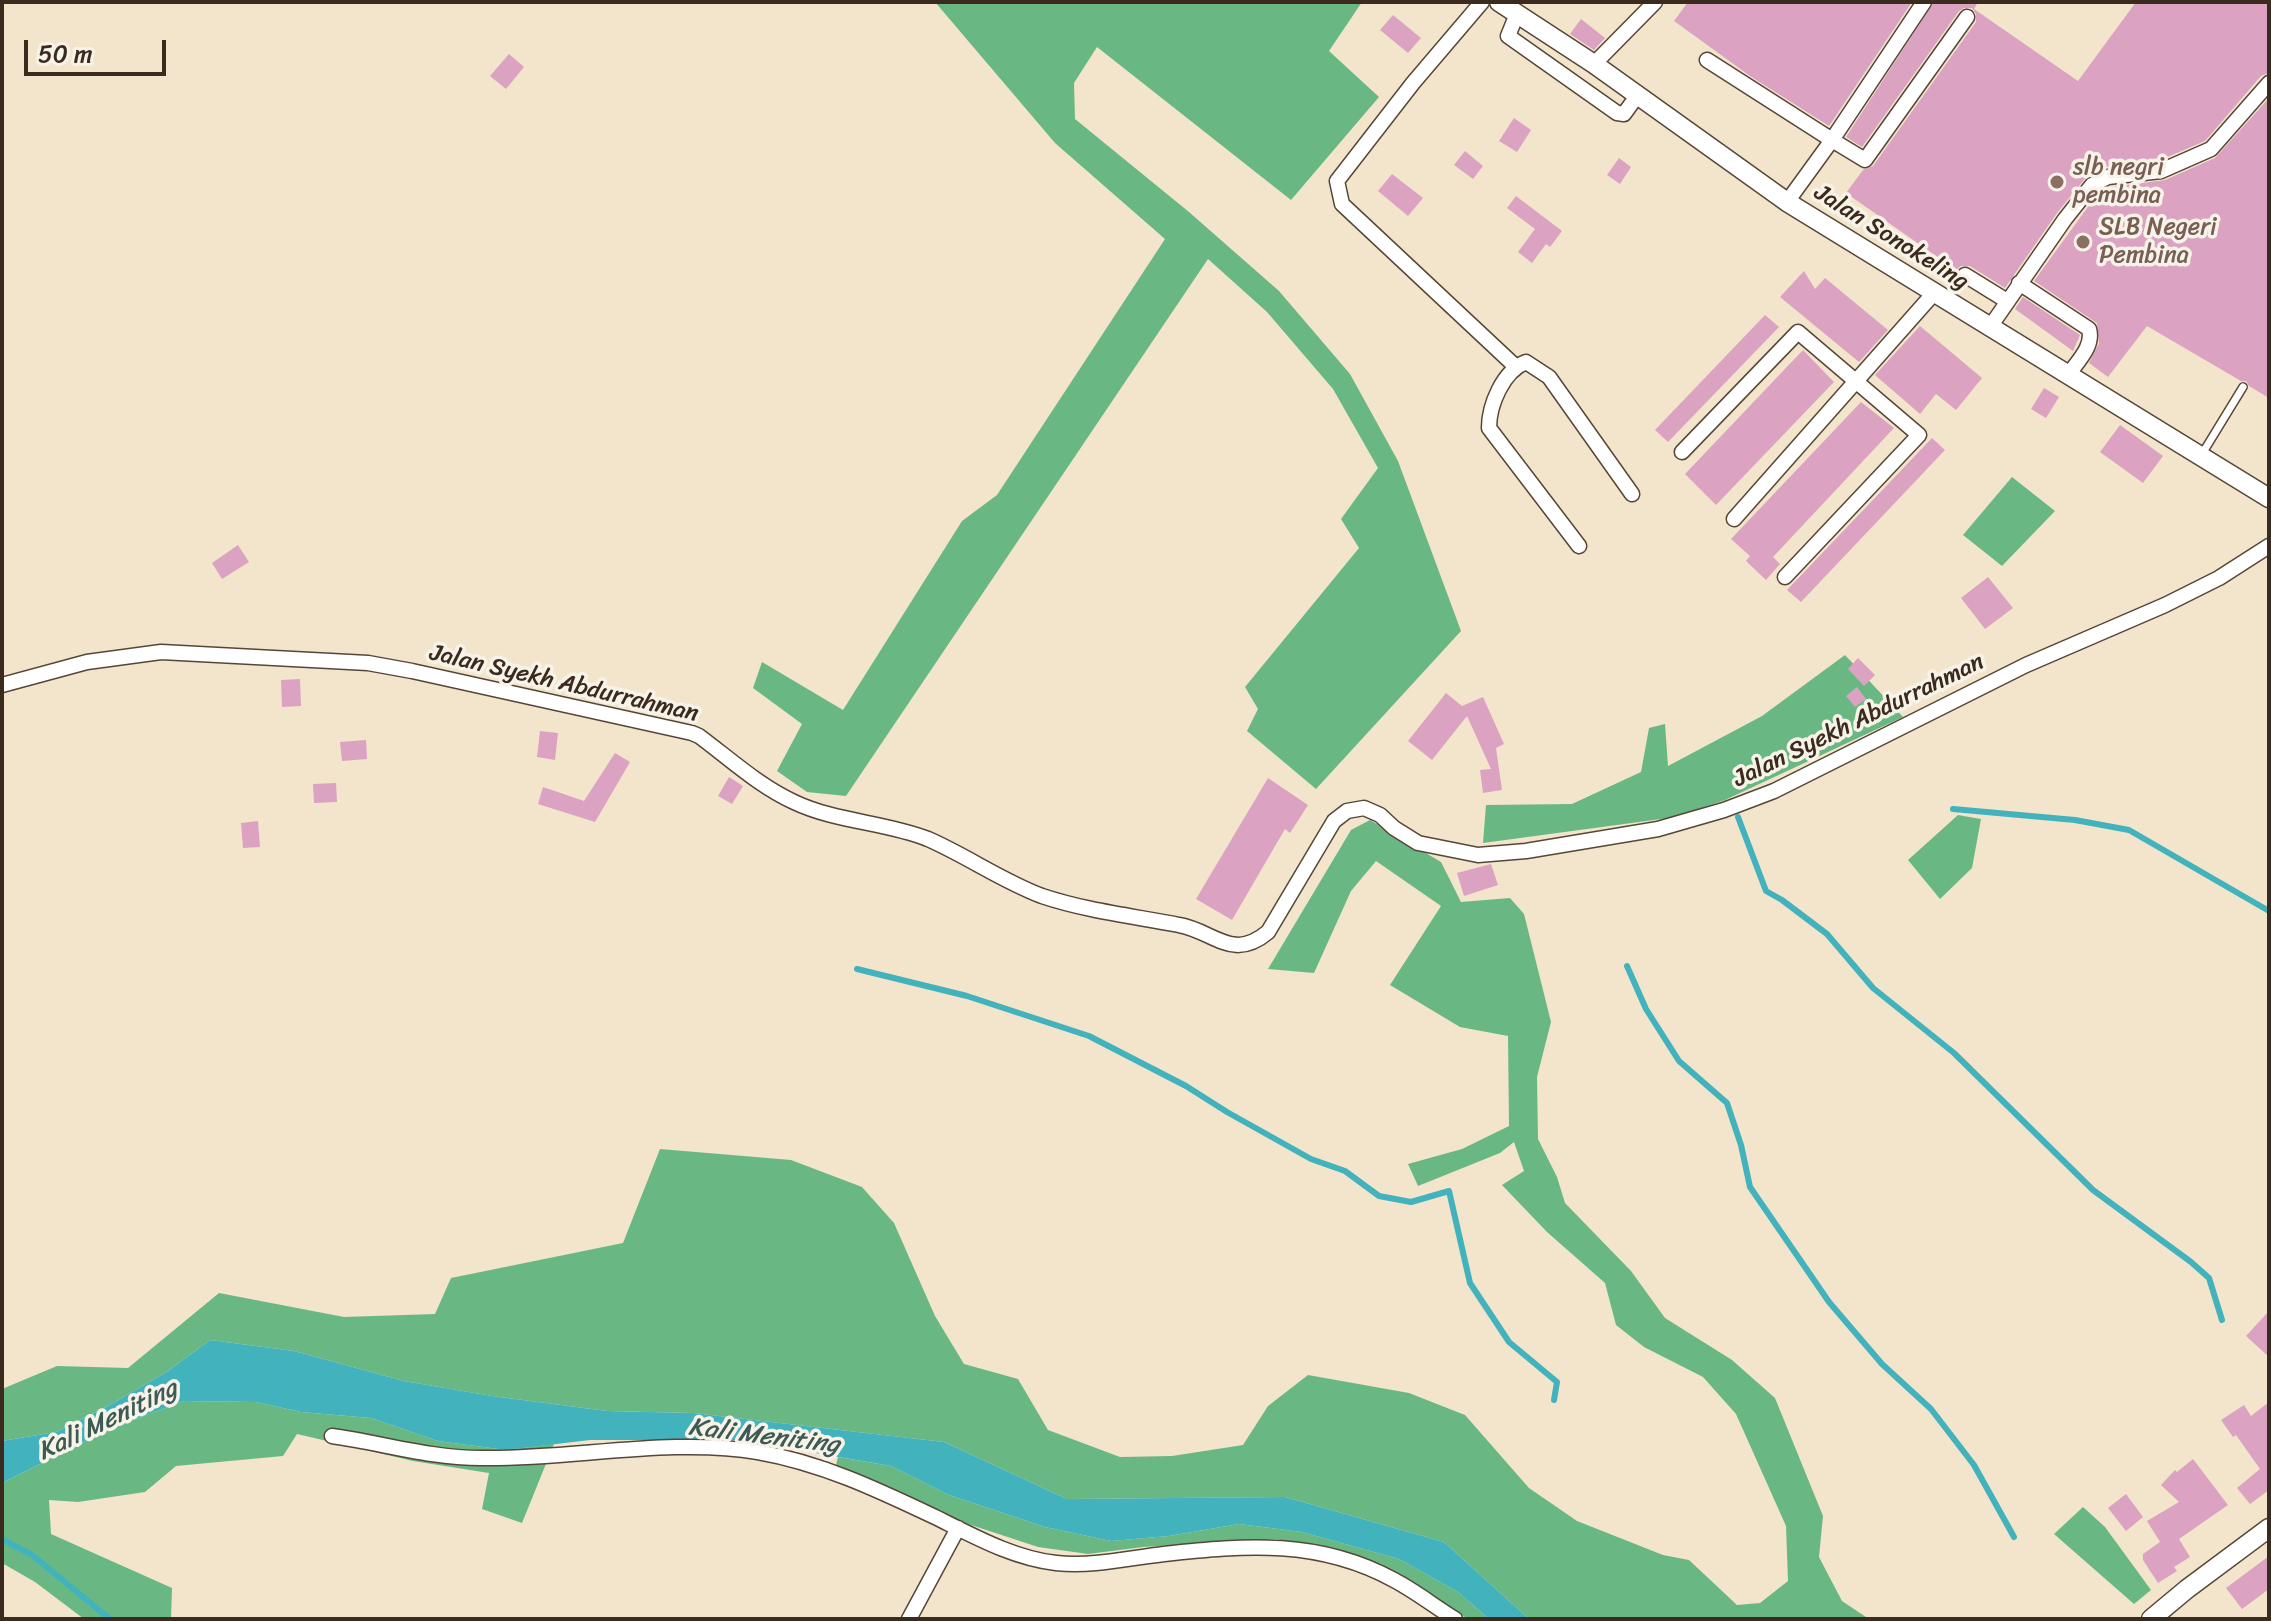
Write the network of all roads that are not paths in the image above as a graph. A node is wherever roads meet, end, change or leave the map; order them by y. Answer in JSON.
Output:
{"nodes":[{"id":1,"x":1482,"y":2,"type":"edge"},
{"id":2,"x":1499,"y":2,"type":"edge"},
{"id":3,"x":1655,"y":2,"type":"edge"},
{"id":4,"x":1924,"y":2,"type":"edge"},
{"id":5,"x":1517,"y":14,"type":"junction"},
{"id":6,"x":1967,"y":17,"type":"dead end"},
{"id":7,"x":1707,"y":60,"type":"dead end"},
{"id":8,"x":1594,"y":64,"type":"junction"},
{"id":9,"x":2269,"y":83,"type":"edge"},
{"id":10,"x":1637,"y":96,"type":"junction"},
{"id":11,"x":1832,"y":140,"type":"junction"},
{"id":12,"x":1787,"y":202,"type":"junction"},
{"id":13,"x":1965,"y":275,"type":"dead end"},
{"id":14,"x":2019,"y":283,"type":"junction"},
{"id":15,"x":1934,"y":293,"type":"junction"},
{"id":16,"x":2007,"y":301,"type":"junction"},
{"id":17,"x":1990,"y":327,"type":"junction"},
{"id":18,"x":1515,"y":366,"type":"junction"},
{"id":19,"x":2068,"y":375,"type":"junction"},
{"id":20,"x":1856,"y":380,"type":"junction"},
{"id":21,"x":2243,"y":387,"type":"dead end"},
{"id":22,"x":1682,"y":452,"type":"dead end"},
{"id":23,"x":2201,"y":456,"type":"junction"},
{"id":24,"x":1632,"y":494,"type":"dead end"},
{"id":25,"x":2269,"y":498,"type":"edge"},
{"id":26,"x":1734,"y":519,"type":"dead end"},
{"id":27,"x":1579,"y":546,"type":"dead end"},
{"id":28,"x":2269,"y":546,"type":"edge"},
{"id":29,"x":1785,"y":577,"type":"dead end"},
{"id":30,"x":2,"y":685,"type":"edge"},
{"id":31,"x":332,"y":1436,"type":"dead end"},
{"id":32,"x":958,"y":1528,"type":"junction"},
{"id":33,"x":2269,"y":1528,"type":"edge"},
{"id":34,"x":909,"y":1619,"type":"edge"},
{"id":35,"x":1455,"y":1619,"type":"edge"},
{"id":36,"x":2151,"y":1619,"type":"edge"}],
"edges":[{"from":1,"to":18,"type":"street"},
{"from":2,"to":5,"type":"street","name":"Jalan Sonokeling"},
{"from":3,"to":8,"type":"street"},
{"from":4,"to":11,"type":"street"},
{"from":5,"to":8,"type":"street","name":"Jalan Sonokeling"},
{"from":5,"to":10,"type":"street"},
{"from":6,"to":11,"type":"street"},
{"from":7,"to":11,"type":"street"},
{"from":8,"to":10,"type":"street","name":"Jalan Sonokeling"},
{"from":9,"to":14,"type":"street"},
{"from":10,"to":12,"type":"street","name":"Jalan Sonokeling"},
{"from":11,"to":12,"type":"street"},
{"from":12,"to":15,"type":"street","name":"Jalan Sonokeling"},
{"from":13,"to":16,"type":"street"},
{"from":14,"to":16,"type":"street"},
{"from":14,"to":19,"type":"street"},
{"from":15,"to":17,"type":"street","name":"Jalan Sonokeling"},
{"from":15,"to":20,"type":"street"},
{"from":16,"to":17,"type":"street"},
{"from":17,"to":19,"type":"street","name":"Jalan Sonokeling"},
{"from":18,"to":24,"type":"street"},
{"from":18,"to":27,"type":"street"},
{"from":19,"to":23,"type":"street","name":"Jalan Sonokeling"},
{"from":20,"to":22,"type":"street"},
{"from":20,"to":26,"type":"street"},
{"from":20,"to":29,"type":"street"},
{"from":21,"to":23,"type":"lane"},
{"from":23,"to":25,"type":"street","name":"Jalan Sonokeling"},
{"from":28,"to":30,"type":"street","name":"Jalan Syekh Abdurrahman"},
{"from":31,"to":32,"type":"street"},
{"from":32,"to":34,"type":"street"},
{"from":32,"to":35,"type":"street"},
{"from":33,"to":36,"type":"street"}]}
